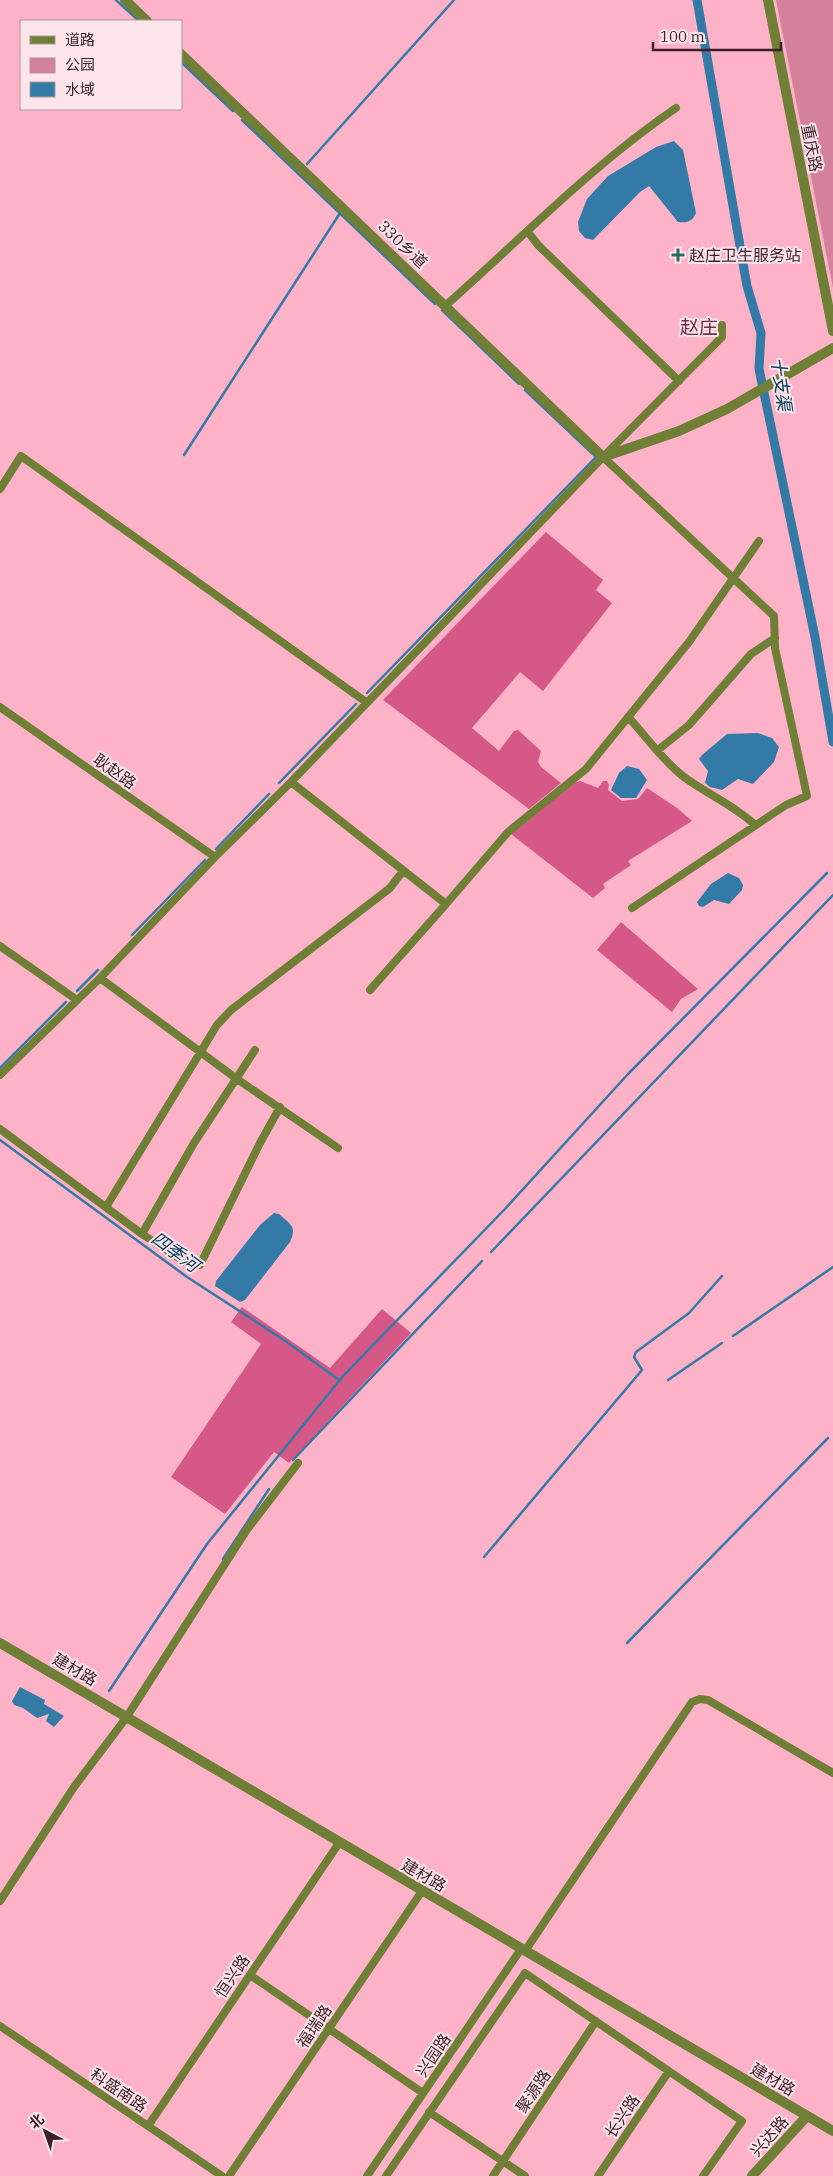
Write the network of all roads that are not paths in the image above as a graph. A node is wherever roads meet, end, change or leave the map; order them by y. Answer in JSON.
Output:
{"nodes":[{"id":1,"x":125,"y":0,"type":"edge"},
{"id":2,"x":768,"y":0,"type":"edge"},
{"id":3,"x":146,"y":20,"type":"edge"},
{"id":4,"x":182,"y":55,"type":"edge"},
{"id":5,"x":676,"y":108,"type":"dead end"},
{"id":6,"x":528,"y":232,"type":"junction"},
{"id":7,"x":445,"y":306,"type":"junction"},
{"id":8,"x":722,"y":324,"type":"dead end"},
{"id":9,"x":833,"y":331,"type":"edge"},
{"id":10,"x":833,"y":348,"type":"edge"},
{"id":11,"x":679,"y":381,"type":"junction"},
{"id":12,"x":603,"y":457,"type":"junction"},
{"id":13,"x":0,"y":489,"type":"edge"},
{"id":14,"x":759,"y":541,"type":"dead end"},
{"id":15,"x":733,"y":578,"type":"junction"},
{"id":16,"x":775,"y":638,"type":"junction"},
{"id":17,"x":366,"y":702,"type":"junction"},
{"id":18,"x":0,"y":706,"type":"edge"},
{"id":19,"x":628,"y":717,"type":"junction"},
{"id":20,"x":658,"y":750,"type":"junction"},
{"id":21,"x":291,"y":782,"type":"junction"},
{"id":22,"x":755,"y":825,"type":"junction"},
{"id":23,"x":215,"y":857,"type":"junction"},
{"id":24,"x":403,"y":871,"type":"junction"},
{"id":25,"x":446,"y":904,"type":"junction"},
{"id":26,"x":632,"y":908,"type":"dead end"},
{"id":27,"x":0,"y":946,"type":"edge"},
{"id":28,"x":100,"y":978,"type":"junction"},
{"id":29,"x":370,"y":990,"type":"dead end"},
{"id":30,"x":77,"y":1000,"type":"junction"},
{"id":31,"x":255,"y":1050,"type":"dead end"},
{"id":32,"x":202,"y":1053,"type":"junction"},
{"id":33,"x":0,"y":1075,"type":"edge"},
{"id":34,"x":237,"y":1079,"type":"junction"},
{"id":35,"x":280,"y":1107,"type":"junction"},
{"id":36,"x":0,"y":1129,"type":"edge"},
{"id":37,"x":338,"y":1148,"type":"dead end"},
{"id":38,"x":106,"y":1207,"type":"junction"},
{"id":39,"x":142,"y":1234,"type":"junction"},
{"id":40,"x":298,"y":1463,"type":"dead end"},
{"id":41,"x":0,"y":1643,"type":"edge"},
{"id":42,"x":126,"y":1718,"type":"junction"},
{"id":43,"x":833,"y":1774,"type":"edge"},
{"id":44,"x":339,"y":1842,"type":"junction"},
{"id":45,"x":422,"y":1891,"type":"junction"},
{"id":46,"x":0,"y":1901,"type":"edge"},
{"id":47,"x":523,"y":1950,"type":"junction"},
{"id":48,"x":250,"y":1975,"type":"junction"},
{"id":49,"x":596,"y":2022,"type":"junction"},
{"id":50,"x":0,"y":2026,"type":"edge"},
{"id":51,"x":329,"y":2029,"type":"junction"},
{"id":52,"x":668,"y":2071,"type":"junction"},
{"id":53,"x":423,"y":2093,"type":"junction"},
{"id":54,"x":429,"y":2112,"type":"junction"},
{"id":55,"x":807,"y":2116,"type":"junction"},
{"id":56,"x":148,"y":2126,"type":"junction"},
{"id":57,"x":833,"y":2131,"type":"edge"},
{"id":58,"x":502,"y":2161,"type":"junction"},
{"id":59,"x":222,"y":2176,"type":"edge"},
{"id":60,"x":229,"y":2176,"type":"edge"},
{"id":61,"x":367,"y":2176,"type":"edge"},
{"id":62,"x":386,"y":2176,"type":"edge"},
{"id":63,"x":493,"y":2176,"type":"edge"},
{"id":64,"x":525,"y":2176,"type":"edge"},
{"id":65,"x":598,"y":2176,"type":"edge"},
{"id":66,"x":703,"y":2176,"type":"edge"},
{"id":67,"x":752,"y":2176,"type":"edge"}],
"edges":[{"from":1,"to":3,"type":"street"},
{"from":2,"to":9,"type":"street","name":"重庆路"},
{"from":4,"to":7,"type":"street","name":"330乡道"},
{"from":5,"to":6,"type":"street"},
{"from":6,"to":7,"type":"street"},
{"from":6,"to":11,"type":"street"},
{"from":7,"to":12,"type":"street","name":"330乡道"},
{"from":8,"to":11,"type":"street"},
{"from":10,"to":12,"type":"street"},
{"from":11,"to":12,"type":"street"},
{"from":12,"to":15,"type":"street"},
{"from":12,"to":17,"type":"street"},
{"from":13,"to":17,"type":"street"},
{"from":14,"to":15,"type":"street"},
{"from":15,"to":16,"type":"street"},
{"from":15,"to":19,"type":"street"},
{"from":16,"to":20,"type":"street"},
{"from":16,"to":22,"type":"street"},
{"from":17,"to":21,"type":"street"},
{"from":18,"to":23,"type":"street","name":"耿赵路"},
{"from":19,"to":20,"type":"street"},
{"from":19,"to":25,"type":"street"},
{"from":20,"to":22,"type":"street"},
{"from":21,"to":23,"type":"street"},
{"from":21,"to":24,"type":"street"},
{"from":22,"to":26,"type":"street"},
{"from":23,"to":28,"type":"street"},
{"from":24,"to":25,"type":"street"},
{"from":24,"to":32,"type":"street"},
{"from":25,"to":29,"type":"street"},
{"from":27,"to":30,"type":"street"},
{"from":28,"to":30,"type":"street"},
{"from":28,"to":32,"type":"street"},
{"from":30,"to":33,"type":"street"},
{"from":31,"to":34,"type":"street"},
{"from":32,"to":34,"type":"street"},
{"from":32,"to":38,"type":"street"},
{"from":34,"to":35,"type":"street"},
{"from":34,"to":39,"type":"street"},
{"from":35,"to":37,"type":"street"},
{"from":35,"to":39,"type":"street"},
{"from":36,"to":38,"type":"street"},
{"from":38,"to":39,"type":"street"},
{"from":40,"to":42,"type":"street"},
{"from":41,"to":42,"type":"street","name":"建材路"},
{"from":42,"to":44,"type":"street","name":"建材路"},
{"from":42,"to":46,"type":"street"},
{"from":43,"to":47,"type":"street","name":"兴园路"},
{"from":44,"to":45,"type":"street","name":"建材路"},
{"from":44,"to":48,"type":"street","name":"恒兴路"},
{"from":45,"to":47,"type":"street","name":"建材路"},
{"from":45,"to":51,"type":"street","name":"福瑞路"},
{"from":47,"to":53,"type":"street","name":"兴园路"},
{"from":47,"to":55,"type":"street","name":"建材路"},
{"from":48,"to":51,"type":"street"},
{"from":48,"to":56,"type":"street","name":"恒兴路"},
{"from":49,"to":52,"type":"street"},
{"from":49,"to":54,"type":"street"},
{"from":49,"to":58,"type":"street","name":"聚源路"},
{"from":50,"to":56,"type":"street","name":"科盛南路"},
{"from":51,"to":53,"type":"street"},
{"from":51,"to":60,"type":"street","name":"福瑞路"},
{"from":52,"to":65,"type":"street","name":"长兴路"},
{"from":52,"to":66,"type":"street"},
{"from":53,"to":61,"type":"street","name":"兴园路"},
{"from":54,"to":58,"type":"street"},
{"from":54,"to":62,"type":"street"},
{"from":55,"to":57,"type":"street","name":"建材路"},
{"from":55,"to":67,"type":"street","name":"兴达路"},
{"from":56,"to":59,"type":"street","name":"科盛南路"},
{"from":58,"to":63,"type":"street","name":"聚源路"},
{"from":58,"to":64,"type":"street"}]}
